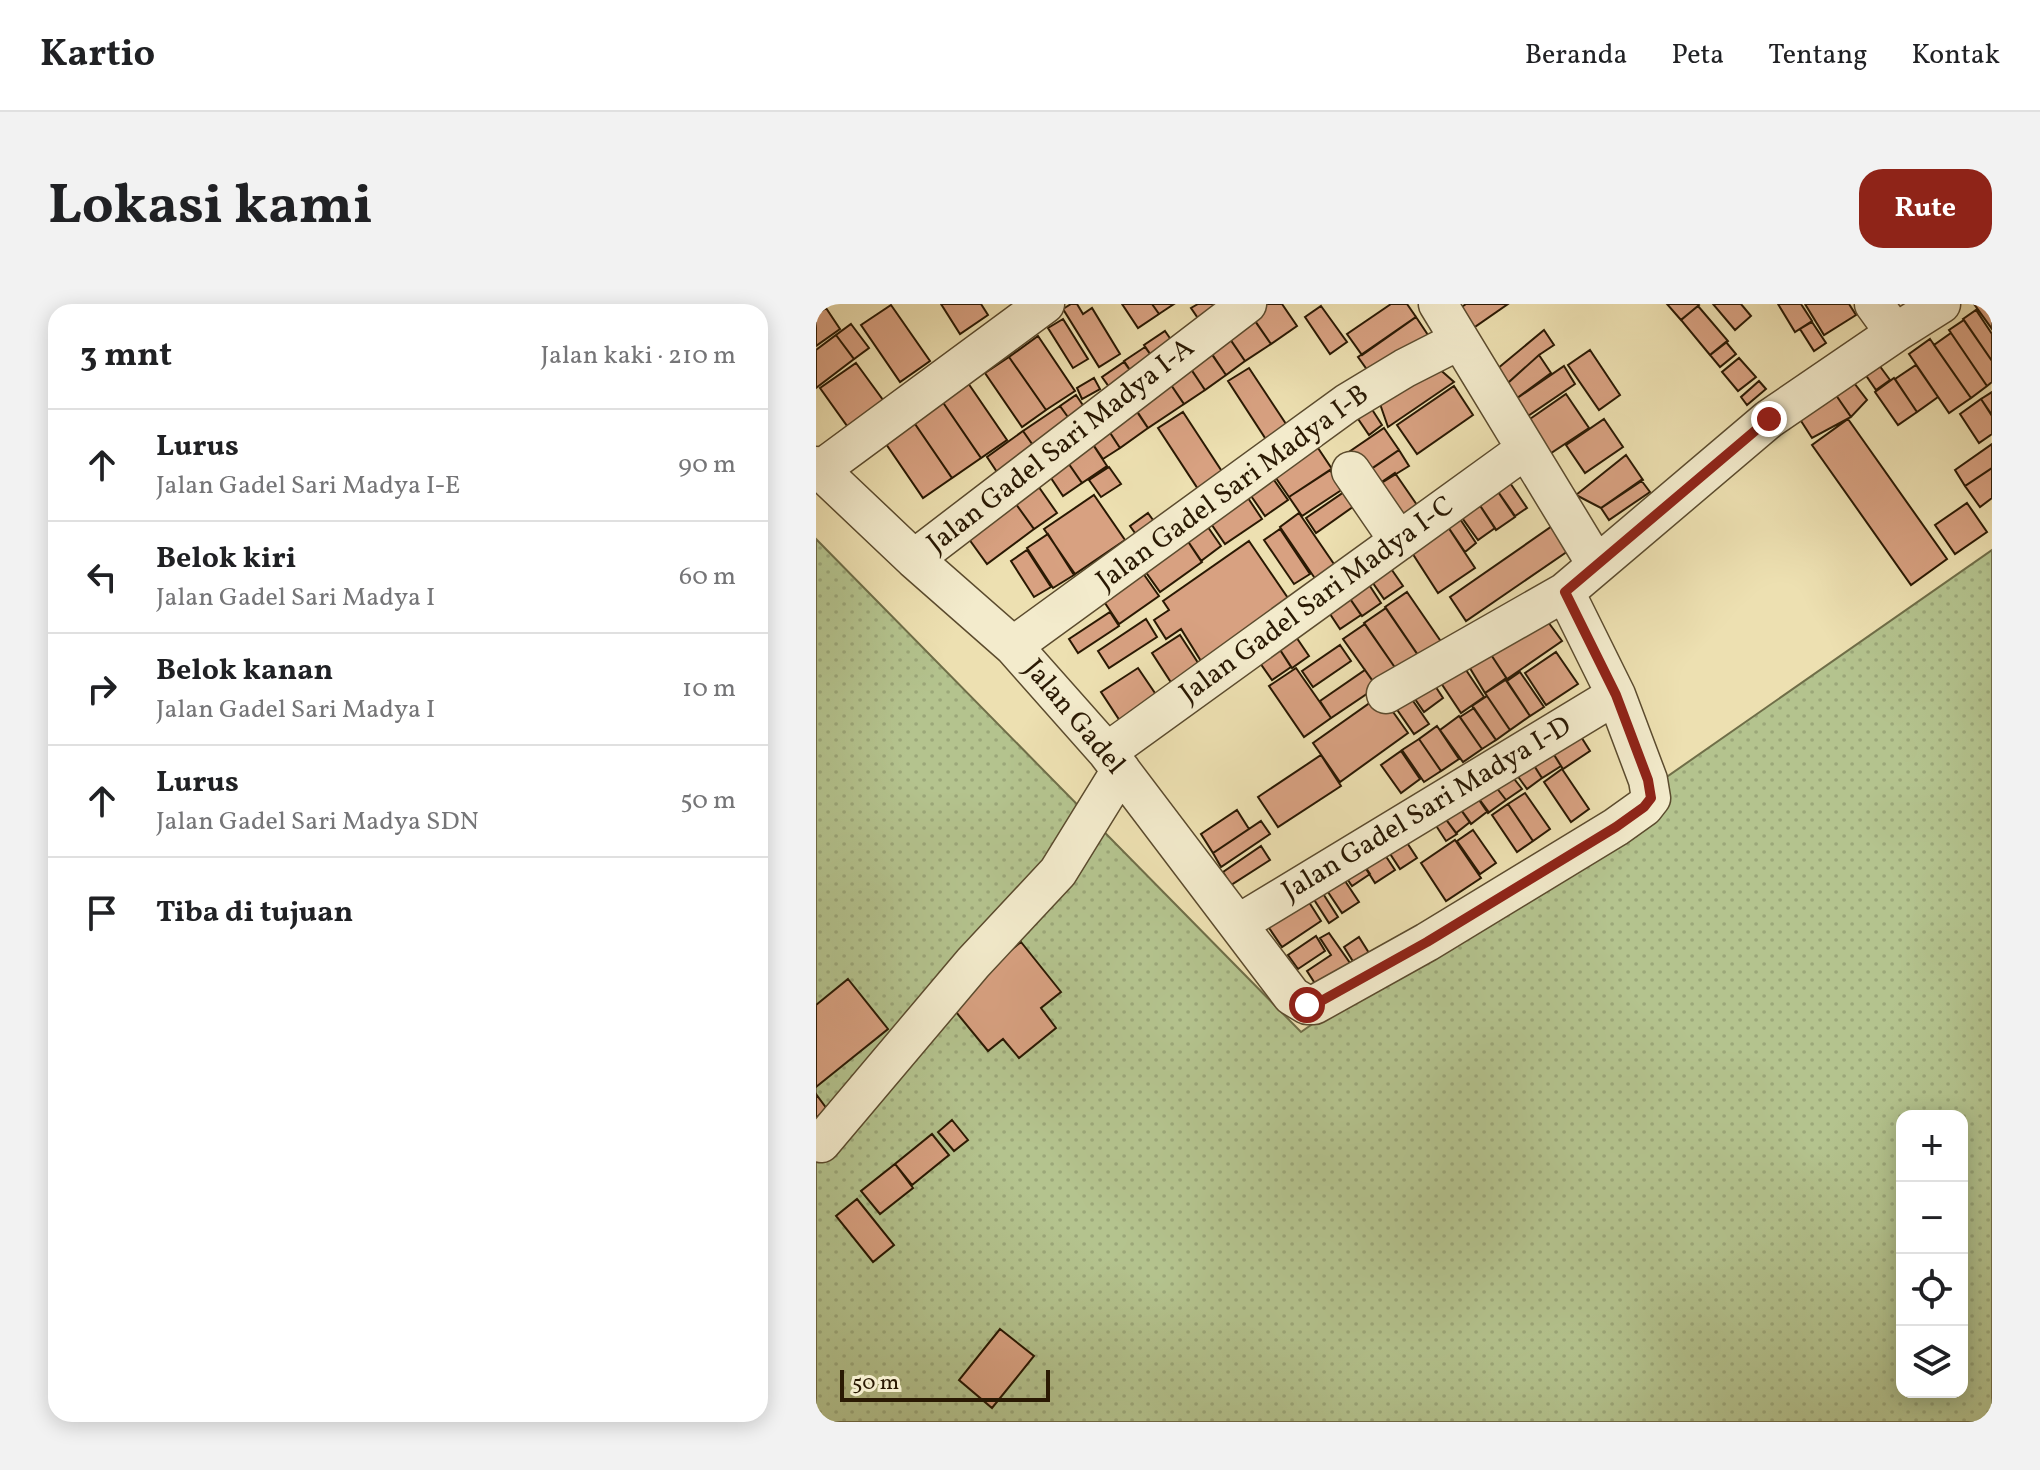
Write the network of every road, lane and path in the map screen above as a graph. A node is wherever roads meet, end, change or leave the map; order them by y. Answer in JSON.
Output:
{"nodes":[{"id":1,"x":1247,"y":304,"type":"edge"},
{"id":2,"x":1438,"y":304,"type":"edge"},
{"id":3,"x":1941,"y":304,"type":"edge"},
{"id":4,"x":1030,"y":308,"type":"edge"},
{"id":5,"x":1884,"y":318,"type":"edge"},
{"id":6,"x":1460,"y":340,"type":"junction"},
{"id":7,"x":1526,"y":449,"type":"junction"},
{"id":8,"x":818,"y":468,"type":"edge"},
{"id":9,"x":1351,"y":471,"type":"dead end"},
{"id":10,"x":1399,"y":541,"type":"junction"},
{"id":11,"x":914,"y":559,"type":"junction"},
{"id":12,"x":1596,"y":564,"type":"junction"},
{"id":13,"x":1565,"y":592,"type":"junction"},
{"id":14,"x":1013,"y":646,"type":"junction"},
{"id":15,"x":1386,"y":694,"type":"dead end"},
{"id":16,"x":1616,"y":695,"type":"junction"},
{"id":17,"x":1114,"y":761,"type":"junction"},
{"id":18,"x":1238,"y":924,"type":"junction"},
{"id":19,"x":821,"y":1143,"type":"dead end"}],
"edges":[{"from":1,"to":11,"type":"street","name":"Jalan Gadel Sari Madya I-A"},
{"from":2,"to":6,"type":"street"},
{"from":3,"to":5,"type":"street"},
{"from":4,"to":8,"type":"street"},
{"from":5,"to":12,"type":"street"},
{"from":6,"to":7,"type":"street"},
{"from":6,"to":14,"type":"street","name":"Jalan Gadel Sari Madya I-B"},
{"from":7,"to":10,"type":"street","name":"Jalan Gadel Sari Madya I-C"},
{"from":7,"to":12,"type":"street"},
{"from":8,"to":11,"type":"street","name":"Jalan Gadel"},
{"from":9,"to":10,"type":"street"},
{"from":10,"to":17,"type":"street","name":"Jalan Gadel Sari Madya I-C"},
{"from":11,"to":14,"type":"street","name":"Jalan Gadel"},
{"from":12,"to":13,"type":"street"},
{"from":13,"to":15,"type":"street"},
{"from":13,"to":16,"type":"street"},
{"from":14,"to":17,"type":"street","name":"Jalan Gadel"},
{"from":16,"to":18,"type":"street","name":"Jalan Gadel Sari Madya I-D"},
{"from":16,"to":18,"type":"street","name":"Jalan Gadel"},
{"from":17,"to":18,"type":"street","name":"Jalan Gadel"},
{"from":17,"to":19,"type":"street"}]}
